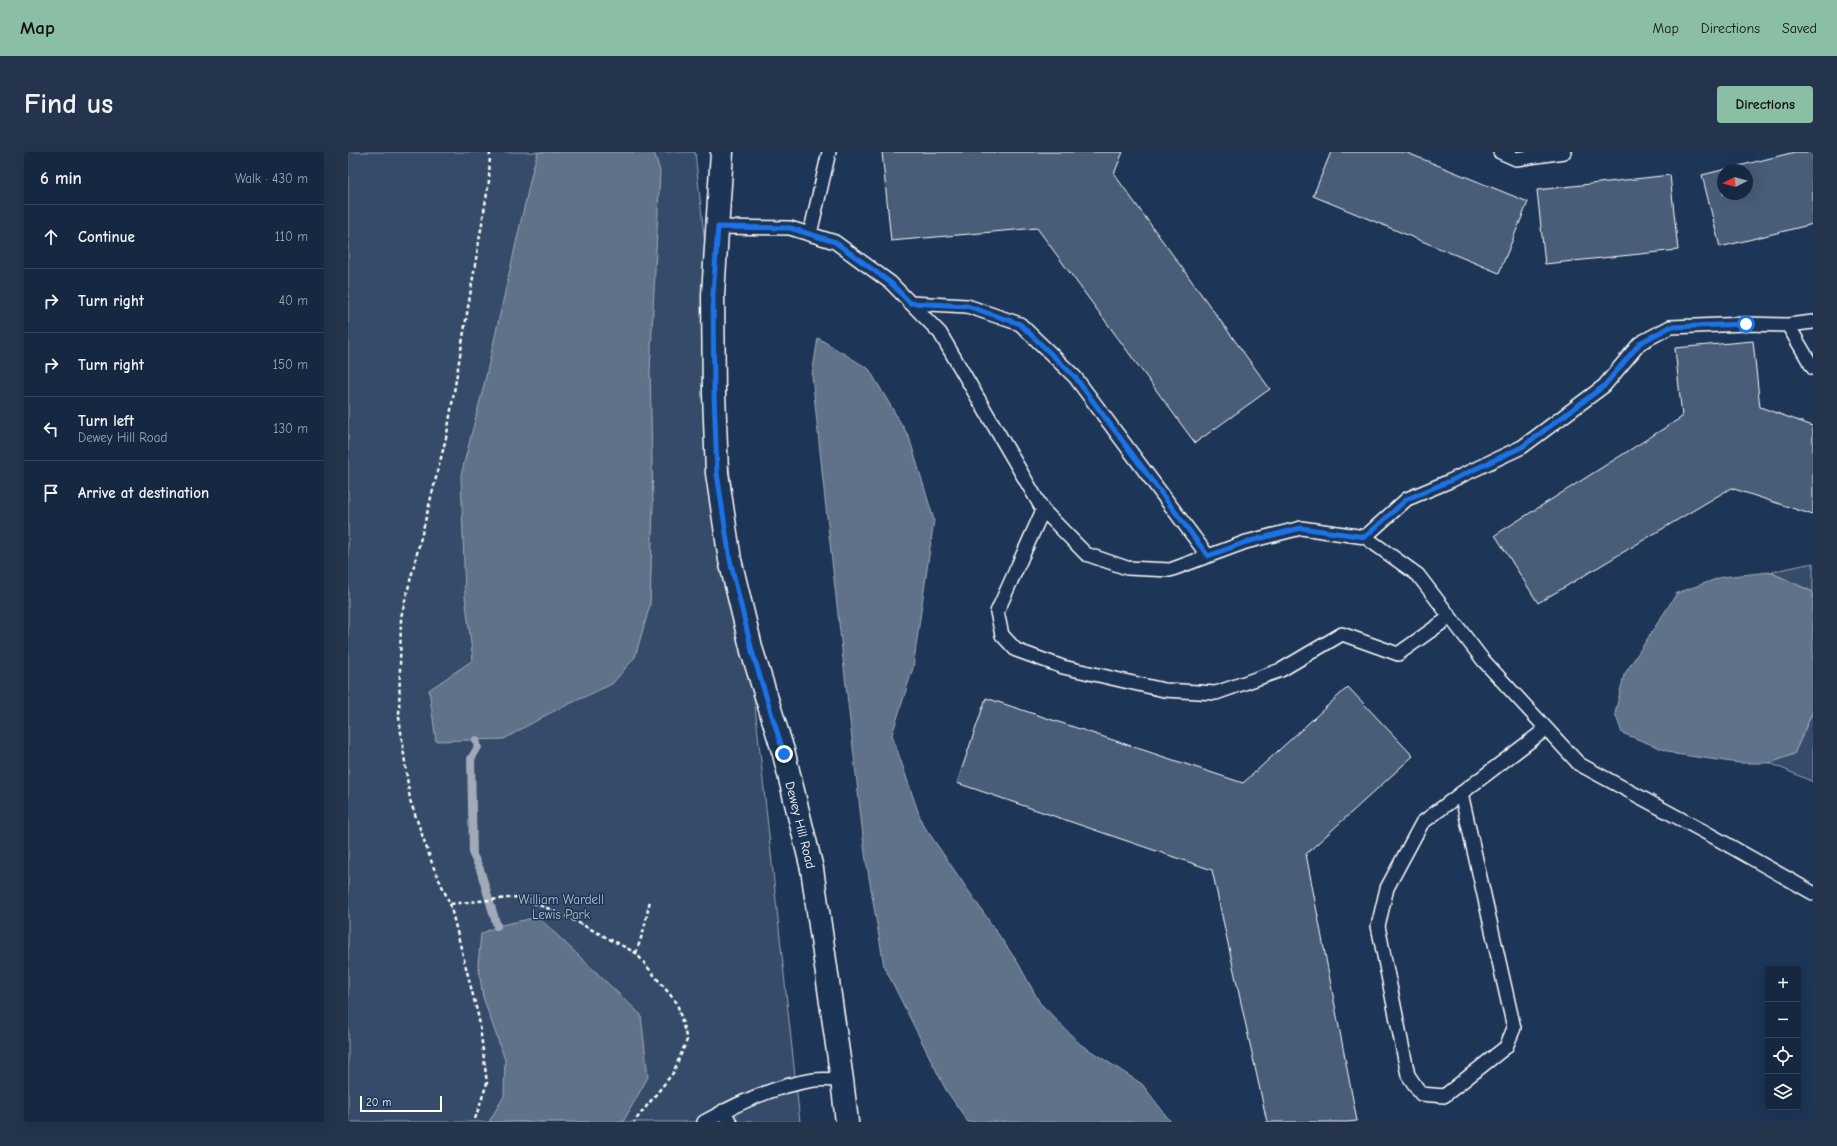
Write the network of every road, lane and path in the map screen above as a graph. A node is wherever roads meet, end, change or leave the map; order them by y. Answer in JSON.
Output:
{"nodes":[{"id":1,"x":490,"y":152,"type":"edge"},
{"id":2,"x":722,"y":152,"type":"edge"},
{"id":3,"x":829,"y":152,"type":"edge"},
{"id":4,"x":1500,"y":152,"type":"edge"},
{"id":5,"x":1564,"y":152,"type":"edge"},
{"id":6,"x":718,"y":227,"type":"junction"},
{"id":7,"x":810,"y":234,"type":"junction"},
{"id":8,"x":910,"y":303,"type":"junction"},
{"id":9,"x":1813,"y":322,"type":"edge"},
{"id":10,"x":1788,"y":325,"type":"junction"},
{"id":11,"x":1813,"y":368,"type":"edge"},
{"id":12,"x":1043,"y":510,"type":"junction"},
{"id":13,"x":1365,"y":537,"type":"junction"},
{"id":14,"x":1208,"y":556,"type":"junction"},
{"id":15,"x":1450,"y":617,"type":"junction"},
{"id":16,"x":1546,"y":729,"type":"junction"},
{"id":17,"x":1460,"y":794,"type":"junction"},
{"id":18,"x":1813,"y":893,"type":"edge"},
{"id":19,"x":650,"y":900,"type":"dead end"},
{"id":20,"x":450,"y":904,"type":"junction"},
{"id":21,"x":636,"y":953,"type":"junction"},
{"id":22,"x":842,"y":1080,"type":"junction"},
{"id":23,"x":727,"y":1117,"type":"edge"},
{"id":24,"x":474,"y":1122,"type":"edge"},
{"id":25,"x":634,"y":1122,"type":"edge"},
{"id":26,"x":704,"y":1122,"type":"edge"},
{"id":27,"x":847,"y":1122,"type":"edge"}],
"edges":[{"from":1,"to":20,"type":"path"},
{"from":2,"to":6,"type":"street","name":"Dewey Hill Road"},
{"from":3,"to":7,"type":"lane"},
{"from":4,"to":5,"type":"lane"},
{"from":6,"to":7,"type":"lane"},
{"from":6,"to":22,"type":"street","name":"Dewey Hill Road"},
{"from":7,"to":8,"type":"lane"},
{"from":8,"to":12,"type":"lane"},
{"from":8,"to":14,"type":"lane"},
{"from":9,"to":10,"type":"lane"},
{"from":10,"to":11,"type":"lane"},
{"from":10,"to":13,"type":"lane"},
{"from":12,"to":14,"type":"lane"},
{"from":12,"to":15,"type":"lane"},
{"from":13,"to":14,"type":"lane"},
{"from":13,"to":15,"type":"lane"},
{"from":15,"to":16,"type":"lane"},
{"from":16,"to":17,"type":"lane"},
{"from":16,"to":18,"type":"lane"},
{"from":17,"to":17,"type":"lane"},
{"from":19,"to":21,"type":"path"},
{"from":20,"to":21,"type":"path"},
{"from":20,"to":24,"type":"path"},
{"from":21,"to":25,"type":"path"},
{"from":22,"to":23,"type":"lane"},
{"from":22,"to":27,"type":"street","name":"Dewey Hill Road"},
{"from":23,"to":26,"type":"lane"}]}
